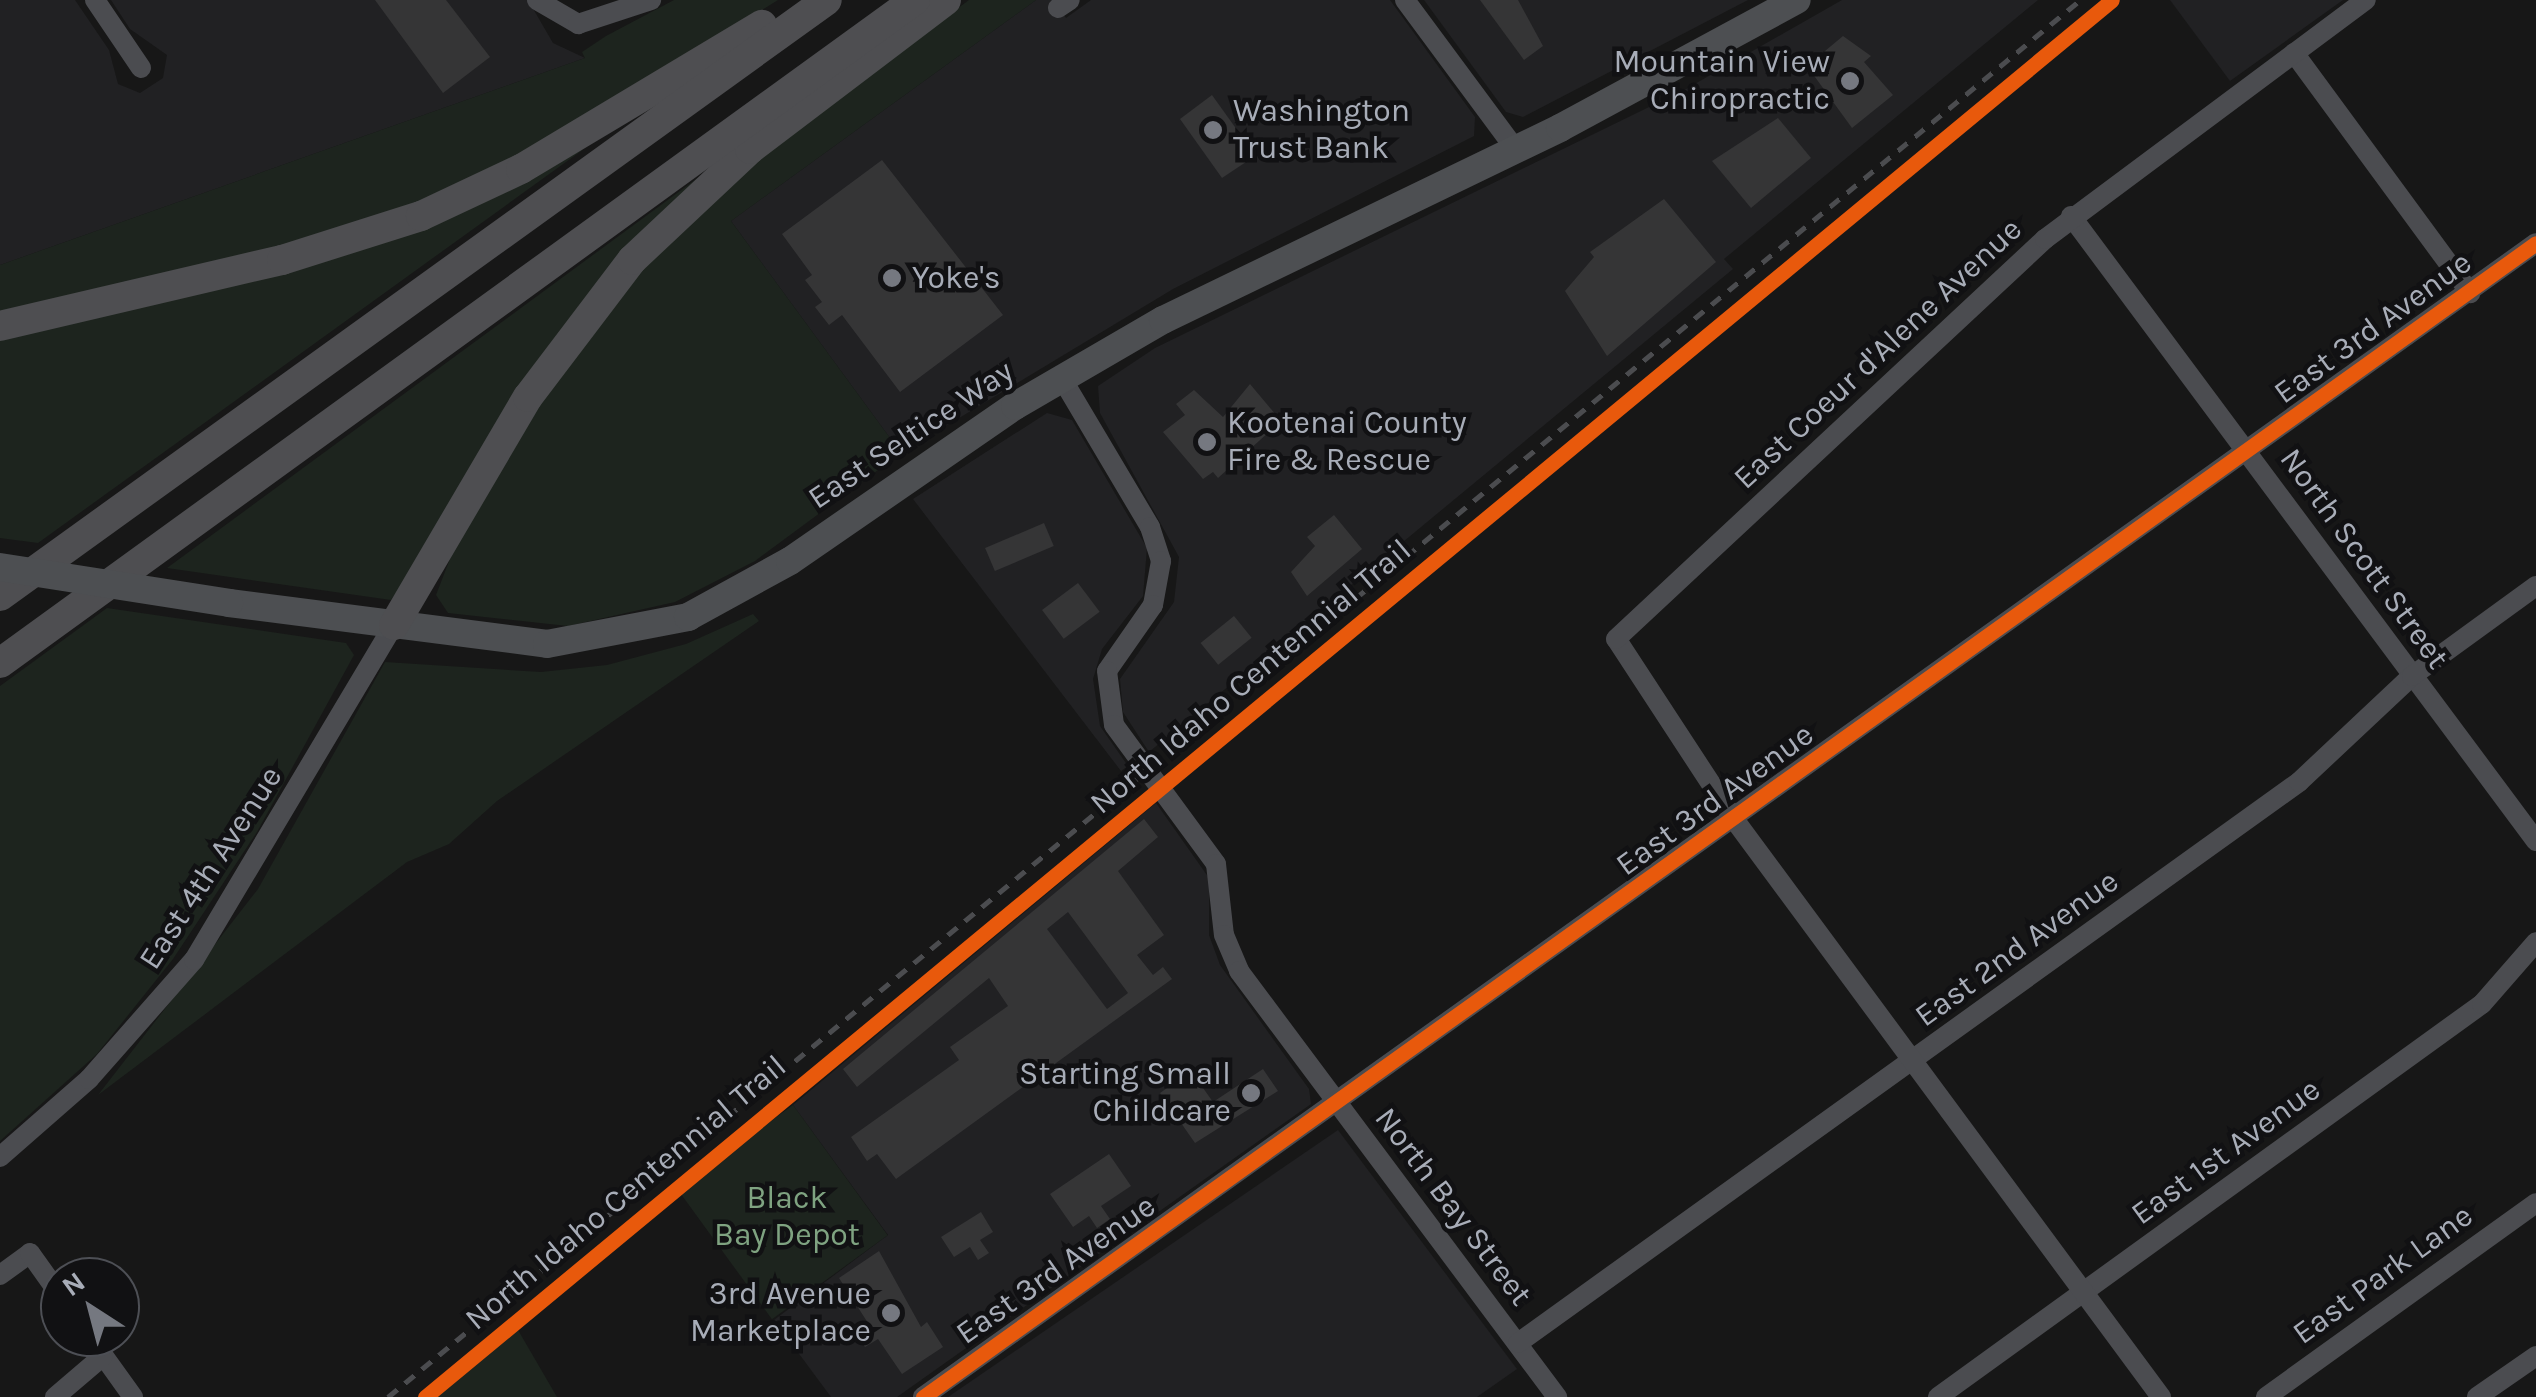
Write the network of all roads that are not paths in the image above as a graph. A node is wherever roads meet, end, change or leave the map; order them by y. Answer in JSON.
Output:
{"nodes":[{"id":1,"x":95,"y":0,"type":"edge"},
{"id":2,"x":537,"y":0,"type":"edge"},
{"id":3,"x":574,"y":0,"type":"edge"},
{"id":4,"x":651,"y":0,"type":"edge"},
{"id":5,"x":803,"y":0,"type":"edge"},
{"id":6,"x":827,"y":0,"type":"edge"},
{"id":7,"x":915,"y":0,"type":"edge"},
{"id":8,"x":946,"y":0,"type":"edge"},
{"id":9,"x":1405,"y":0,"type":"edge"},
{"id":10,"x":1796,"y":0,"type":"edge"},
{"id":11,"x":2366,"y":0,"type":"edge"},
{"id":12,"x":578,"y":24,"type":"junction"},
{"id":13,"x":2294,"y":53,"type":"junction"},
{"id":14,"x":141,"y":68,"type":"dead end"},
{"id":15,"x":1516,"y":150,"type":"junction"},
{"id":16,"x":2071,"y":216,"type":"junction"},
{"id":17,"x":2536,"y":244,"type":"edge"},
{"id":18,"x":2470,"y":292,"type":"junction"},
{"id":19,"x":0,"y":326,"type":"edge"},
{"id":20,"x":1061,"y":378,"type":"junction"},
{"id":21,"x":2248,"y":452,"type":"junction"},
{"id":22,"x":0,"y":566,"type":"edge"},
{"id":23,"x":2536,"y":586,"type":"edge"},
{"id":24,"x":0,"y":596,"type":"edge"},
{"id":25,"x":394,"y":624,"type":"junction"},
{"id":26,"x":0,"y":663,"type":"edge"},
{"id":27,"x":2412,"y":676,"type":"junction"},
{"id":28,"x":1734,"y":819,"type":"junction"},
{"id":29,"x":2536,"y":842,"type":"edge"},
{"id":30,"x":2536,"y":942,"type":"edge"},
{"id":31,"x":1912,"y":1061,"type":"junction"},
{"id":32,"x":1338,"y":1104,"type":"junction"},
{"id":33,"x":0,"y":1157,"type":"edge"},
{"id":34,"x":2536,"y":1202,"type":"edge"},
{"id":35,"x":40,"y":1267,"type":"edge"},
{"id":36,"x":0,"y":1275,"type":"edge"},
{"id":37,"x":2084,"y":1292,"type":"junction"},
{"id":38,"x":1518,"y":1343,"type":"junction"},
{"id":39,"x":2536,"y":1356,"type":"edge"},
{"id":40,"x":102,"y":1357,"type":"edge"},
{"id":41,"x":104,"y":1357,"type":"edge"},
{"id":42,"x":55,"y":1397,"type":"edge"},
{"id":43,"x":133,"y":1397,"type":"edge"},
{"id":44,"x":923,"y":1397,"type":"edge"},
{"id":45,"x":1557,"y":1397,"type":"edge"},
{"id":46,"x":1938,"y":1397,"type":"edge"},
{"id":47,"x":2161,"y":1397,"type":"edge"},
{"id":48,"x":2266,"y":1397,"type":"edge"},
{"id":49,"x":2477,"y":1397,"type":"edge"}],
"edges":[{"from":1,"to":14,"type":"street"},
{"from":2,"to":12,"type":"street"},
{"from":3,"to":12,"type":"street"},
{"from":4,"to":12,"type":"street"},
{"from":5,"to":19,"type":"highway"},
{"from":6,"to":24,"type":"highway"},
{"from":7,"to":26,"type":"highway"},
{"from":8,"to":25,"type":"highway"},
{"from":9,"to":15,"type":"street"},
{"from":10,"to":15,"type":"main road","name":"East Seltice Way"},
{"from":11,"to":13,"type":"street","name":"East Coeur d'Alene Avenue"},
{"from":13,"to":16,"type":"street","name":"East Coeur d'Alene Avenue"},
{"from":13,"to":18,"type":"street"},
{"from":15,"to":20,"type":"main road","name":"East Seltice Way"},
{"from":16,"to":21,"type":"street","name":"North Scott Street"},
{"from":16,"to":28,"type":"street","name":"East Coeur d'Alene Avenue"},
{"from":17,"to":18,"type":"street","name":"East 3rd Avenue"},
{"from":18,"to":21,"type":"street","name":"East 3rd Avenue"},
{"from":20,"to":25,"type":"main road","name":"East Seltice Way"},
{"from":20,"to":32,"type":"street","name":"North Bay Street"},
{"from":21,"to":27,"type":"street","name":"North Scott Street"},
{"from":21,"to":28,"type":"street","name":"East 3rd Avenue"},
{"from":22,"to":25,"type":"main road","name":"East Seltice Way","bridge":true},
{"from":23,"to":27,"type":"street","name":"East 2nd Avenue"},
{"from":25,"to":33,"type":"street","name":"East 4th Avenue"},
{"from":27,"to":29,"type":"street","name":"North Scott Street"},
{"from":27,"to":31,"type":"street","name":"East 2nd Avenue"},
{"from":28,"to":31,"type":"street"},
{"from":28,"to":32,"type":"street","name":"East 3rd Avenue"},
{"from":30,"to":37,"type":"street","name":"East 1st Avenue"},
{"from":31,"to":37,"type":"street"},
{"from":31,"to":38,"type":"street","name":"East 2nd Avenue"},
{"from":32,"to":38,"type":"street","name":"North Bay Street"},
{"from":32,"to":44,"type":"street","name":"East 3rd Avenue"},
{"from":34,"to":48,"type":"street","name":"East Park Lane"},
{"from":35,"to":36,"type":"street"},
{"from":37,"to":46,"type":"street","name":"East 1st Avenue"},
{"from":37,"to":47,"type":"street"},
{"from":38,"to":45,"type":"street","name":"North Bay Street"},
{"from":39,"to":49,"type":"street"},
{"from":40,"to":42,"type":"street"},
{"from":41,"to":43,"type":"street"}]}
